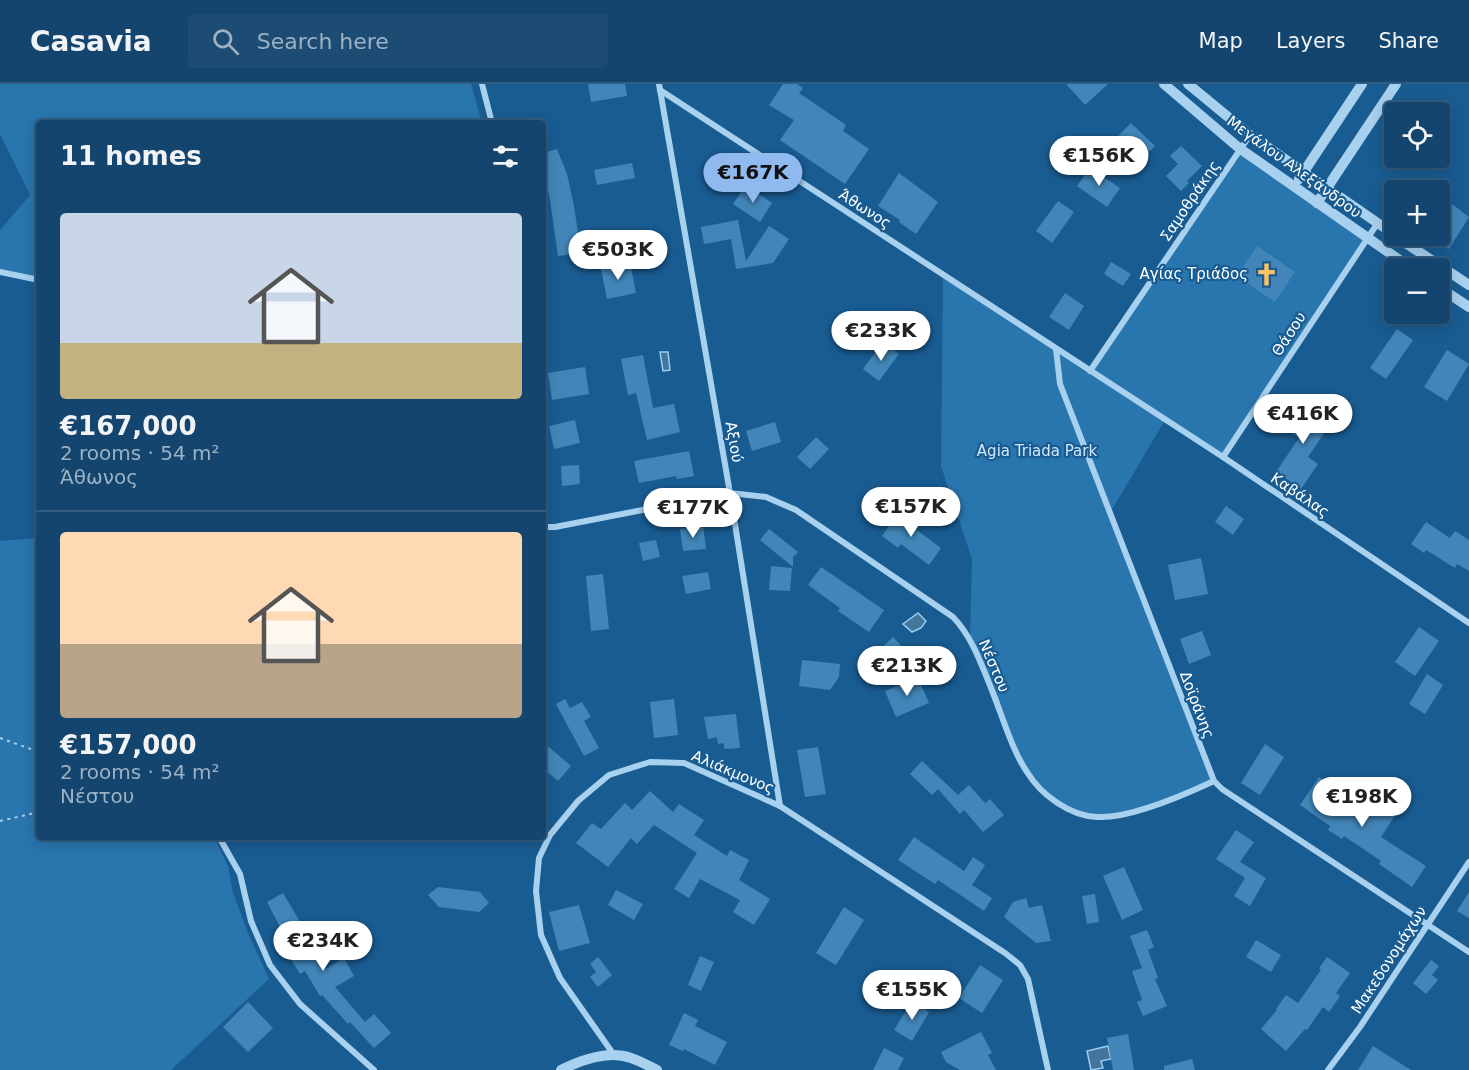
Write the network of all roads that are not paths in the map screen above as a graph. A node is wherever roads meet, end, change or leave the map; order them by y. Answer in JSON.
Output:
{"nodes":[{"id":1,"x":482,"y":84,"type":"edge"},
{"id":2,"x":1164,"y":84,"type":"edge"},
{"id":3,"x":1188,"y":84,"type":"edge"},
{"id":4,"x":1362,"y":84,"type":"edge"},
{"id":5,"x":1396,"y":84,"type":"edge"},
{"id":6,"x":659,"y":87,"type":"edge"},
{"id":7,"x":491,"y":120,"type":"edge"},
{"id":8,"x":1250,"y":135,"type":"junction"},
{"id":9,"x":1239,"y":148,"type":"junction"},
{"id":10,"x":1303,"y":173,"type":"junction"},
{"id":11,"x":1294,"y":187,"type":"junction"},
{"id":12,"x":1326,"y":189,"type":"junction"},
{"id":13,"x":1317,"y":203,"type":"junction"},
{"id":14,"x":1377,"y":224,"type":"junction"},
{"id":15,"x":1384,"y":228,"type":"edge"},
{"id":16,"x":1367,"y":238,"type":"junction"},
{"id":17,"x":1411,"y":246,"type":"edge"},
{"id":18,"x":1396,"y":258,"type":"edge"},
{"id":19,"x":0,"y":272,"type":"edge"},
{"id":20,"x":36,"y":279,"type":"edge"},
{"id":21,"x":1469,"y":285,"type":"edge"},
{"id":22,"x":1450,"y":295,"type":"edge"},
{"id":23,"x":1469,"y":307,"type":"edge"},
{"id":24,"x":1056,"y":349,"type":"junction"},
{"id":25,"x":1090,"y":371,"type":"junction"},
{"id":26,"x":1223,"y":458,"type":"junction"},
{"id":27,"x":730,"y":493,"type":"junction"},
{"id":28,"x":546,"y":527,"type":"edge"},
{"id":29,"x":1469,"y":623,"type":"edge"},
{"id":30,"x":1214,"y":781,"type":"junction"},
{"id":31,"x":780,"y":806,"type":"junction"},
{"id":32,"x":221,"y":840,"type":"edge"},
{"id":33,"x":1469,"y":862,"type":"edge"},
{"id":34,"x":1427,"y":925,"type":"junction"},
{"id":35,"x":1469,"y":952,"type":"edge"},
{"id":36,"x":615,"y":1055,"type":"junction"},
{"id":37,"x":374,"y":1070,"type":"edge"},
{"id":38,"x":561,"y":1070,"type":"edge"},
{"id":39,"x":657,"y":1070,"type":"edge"},
{"id":40,"x":1048,"y":1070,"type":"edge"},
{"id":41,"x":1328,"y":1070,"type":"edge"}],
"edges":[{"from":1,"to":7,"type":"street"},
{"from":2,"to":9,"type":"street","name":"Μεγάλου Αλεξάνδρου"},
{"from":3,"to":8,"type":"street","name":"Μεγάλου Αλεξάνδρου"},
{"from":4,"to":10,"type":"street"},
{"from":5,"to":12,"type":"street"},
{"from":6,"to":24,"type":"street","name":"Άθωνος"},
{"from":6,"to":27,"type":"street","name":"Αξιού"},
{"from":8,"to":9,"type":"street","name":"Σαμοθράκης"},
{"from":8,"to":10,"type":"street","name":"Μεγάλου Αλεξάνδρου"},
{"from":9,"to":11,"type":"street","name":"Μεγάλου Αλεξάνδρου"},
{"from":9,"to":25,"type":"street","name":"Σαμοθράκης"},
{"from":10,"to":11,"type":"street"},
{"from":10,"to":12,"type":"street","name":"Μεγάλου Αλεξάνδρου"},
{"from":11,"to":13,"type":"street","name":"Μεγάλου Αλεξάνδρου"},
{"from":12,"to":13,"type":"street"},
{"from":12,"to":14,"type":"street","name":"Μεγάλου Αλεξάνδρου"},
{"from":13,"to":16,"type":"street","name":"Μεγάλου Αλεξάνδρου"},
{"from":14,"to":15,"type":"street","name":"Μεγάλου Αλεξάνδρου"},
{"from":14,"to":16,"type":"street","name":"Θάσου"},
{"from":16,"to":18,"type":"street","name":"Μεγάλου Αλεξάνδρου"},
{"from":16,"to":26,"type":"street","name":"Θάσου"},
{"from":17,"to":21,"type":"street","name":"Μεγάλου Αλεξάνδρου"},
{"from":19,"to":20,"type":"street"},
{"from":22,"to":23,"type":"street"},
{"from":24,"to":25,"type":"street","name":"Καβάλας"},
{"from":24,"to":30,"type":"street","name":"Δοϊράνης"},
{"from":25,"to":26,"type":"street","name":"Καβάλας"},
{"from":26,"to":29,"type":"street","name":"Καβάλας"},
{"from":27,"to":28,"type":"street","name":"Νέστου"},
{"from":27,"to":30,"type":"street","name":"Νέστου"},
{"from":27,"to":31,"type":"street","name":"Αξιού"},
{"from":30,"to":34,"type":"street"},
{"from":31,"to":36,"type":"street","name":"Αλιάκμονος"},
{"from":31,"to":40,"type":"street","name":"Αλιάκμονος"},
{"from":32,"to":37,"type":"street"},
{"from":33,"to":34,"type":"street","name":"Μακεδονομάχων"},
{"from":34,"to":35,"type":"street"},
{"from":34,"to":41,"type":"street","name":"Μακεδονομάχων"},
{"from":36,"to":38,"type":"street"},
{"from":36,"to":39,"type":"street"}]}
